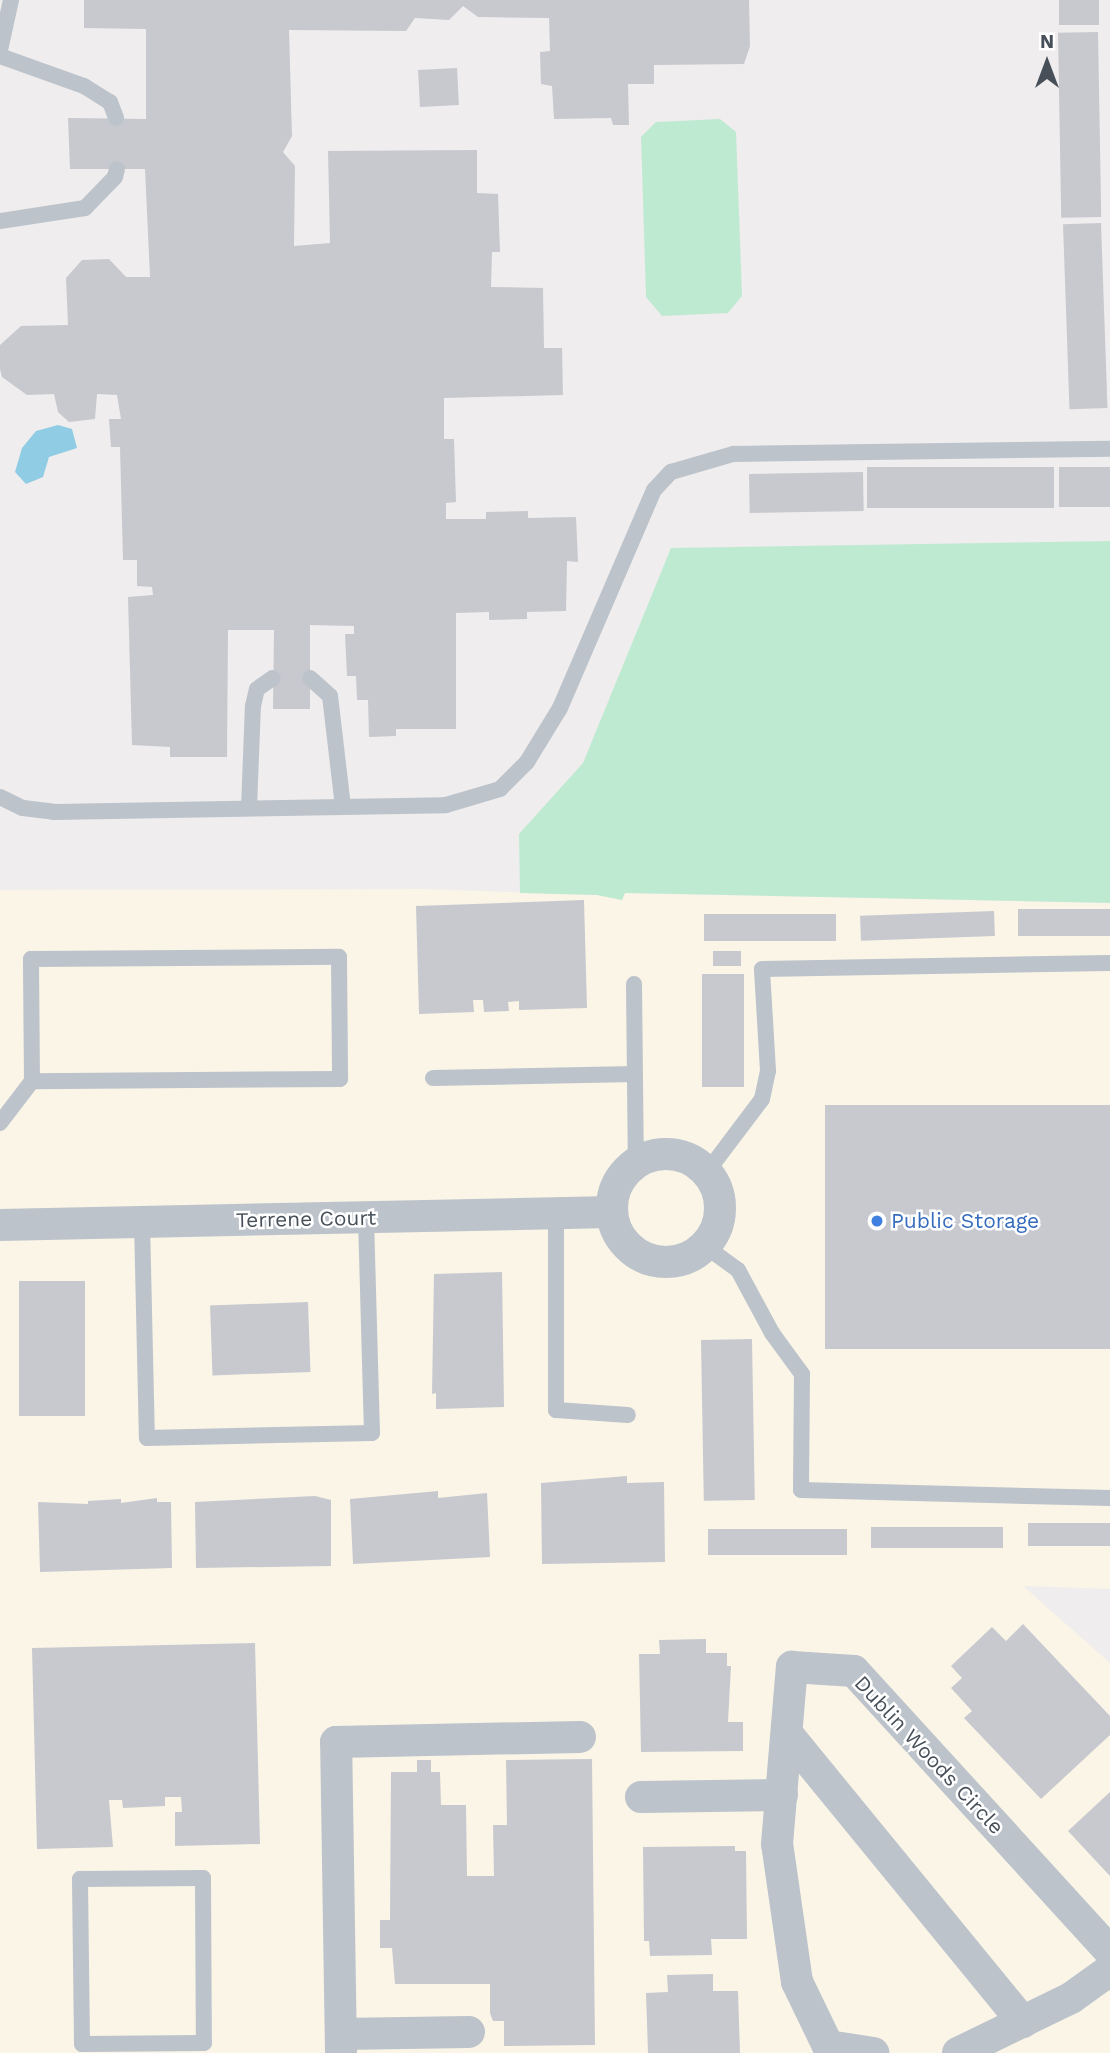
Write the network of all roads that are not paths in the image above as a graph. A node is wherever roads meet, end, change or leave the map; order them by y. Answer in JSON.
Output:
{"nodes":[{"id":1,"x":11,"y":0,"type":"edge"},
{"id":2,"x":0,"y":50,"type":"edge"},
{"id":3,"x":0,"y":56,"type":"edge"},
{"id":4,"x":116,"y":118,"type":"dead end"},
{"id":5,"x":117,"y":169,"type":"dead end"},
{"id":6,"x":0,"y":221,"type":"edge"},
{"id":7,"x":1110,"y":449,"type":"edge"},
{"id":8,"x":273,"y":678,"type":"dead end"},
{"id":9,"x":310,"y":678,"type":"dead end"},
{"id":10,"x":0,"y":797,"type":"edge"},
{"id":11,"x":343,"y":806,"type":"junction"},
{"id":12,"x":249,"y":808,"type":"junction"},
{"id":13,"x":1110,"y":963,"type":"edge"},
{"id":14,"x":634,"y":984,"type":"dead end"},
{"id":15,"x":635,"y":1074,"type":"junction"},
{"id":16,"x":433,"y":1079,"type":"dead end"},
{"id":17,"x":32,"y":1081,"type":"junction"},
{"id":18,"x":0,"y":1123,"type":"edge"},
{"id":19,"x":636,"y":1163,"type":"junction"},
{"id":20,"x":707,"y":1172,"type":"junction"},
{"id":21,"x":612,"y":1212,"type":"junction"},
{"id":22,"x":556,"y":1214,"type":"junction"},
{"id":23,"x":366,"y":1218,"type":"junction"},
{"id":24,"x":142,"y":1222,"type":"junction"},
{"id":25,"x":0,"y":1225,"type":"edge"},
{"id":26,"x":705,"y":1246,"type":"junction"},
{"id":27,"x":628,"y":1415,"type":"dead end"},
{"id":28,"x":1110,"y":1498,"type":"edge"},
{"id":29,"x":788,"y":1735,"type":"junction"},
{"id":30,"x":580,"y":1737,"type":"dead end"},
{"id":31,"x":782,"y":1794,"type":"junction"},
{"id":32,"x":641,"y":1797,"type":"dead end"},
{"id":33,"x":1110,"y":1951,"type":"edge"},
{"id":34,"x":1110,"y":1970,"type":"edge"},
{"id":35,"x":1023,"y":2022,"type":"junction"},
{"id":36,"x":469,"y":2032,"type":"dead end"},
{"id":37,"x":341,"y":2043,"type":"edge"},
{"id":38,"x":113,"y":2048,"type":"edge"},
{"id":39,"x":824,"y":2049,"type":"edge"},
{"id":40,"x":873,"y":2053,"type":"edge"},
{"id":41,"x":958,"y":2053,"type":"edge"}],
"edges":[{"from":1,"to":2,"type":"lane"},
{"from":3,"to":4,"type":"lane"},
{"from":5,"to":6,"type":"lane"},
{"from":7,"to":11,"type":"lane"},
{"from":8,"to":12,"type":"lane"},
{"from":9,"to":11,"type":"lane"},
{"from":10,"to":12,"type":"lane"},
{"from":11,"to":12,"type":"lane"},
{"from":13,"to":20,"type":"lane"},
{"from":14,"to":15,"type":"lane"},
{"from":15,"to":16,"type":"lane"},
{"from":15,"to":19,"type":"lane"},
{"from":17,"to":17,"type":"lane"},
{"from":17,"to":18,"type":"lane"},
{"from":19,"to":20,"type":"street"},
{"from":19,"to":21,"type":"street"},
{"from":20,"to":26,"type":"street"},
{"from":21,"to":22,"type":"street","name":"Terrene Court"},
{"from":21,"to":26,"type":"street"},
{"from":22,"to":23,"type":"street","name":"Terrene Court"},
{"from":22,"to":27,"type":"lane"},
{"from":23,"to":24,"type":"street","name":"Terrene Court"},
{"from":23,"to":24,"type":"lane"},
{"from":24,"to":25,"type":"street","name":"Terrene Court"},
{"from":26,"to":28,"type":"lane"},
{"from":29,"to":31,"type":"street","name":"Dublin Woods Circle"},
{"from":29,"to":33,"type":"street","name":"Dublin Woods Circle"},
{"from":29,"to":35,"type":"street"},
{"from":30,"to":37,"type":"street"},
{"from":31,"to":32,"type":"street"},
{"from":31,"to":39,"type":"street","name":"Dublin Woods Circle"},
{"from":34,"to":35,"type":"street"},
{"from":35,"to":41,"type":"street"},
{"from":36,"to":37,"type":"street"},
{"from":38,"to":38,"type":"lane"},
{"from":39,"to":40,"type":"street","name":"Dublin Woods Circle"}]}
